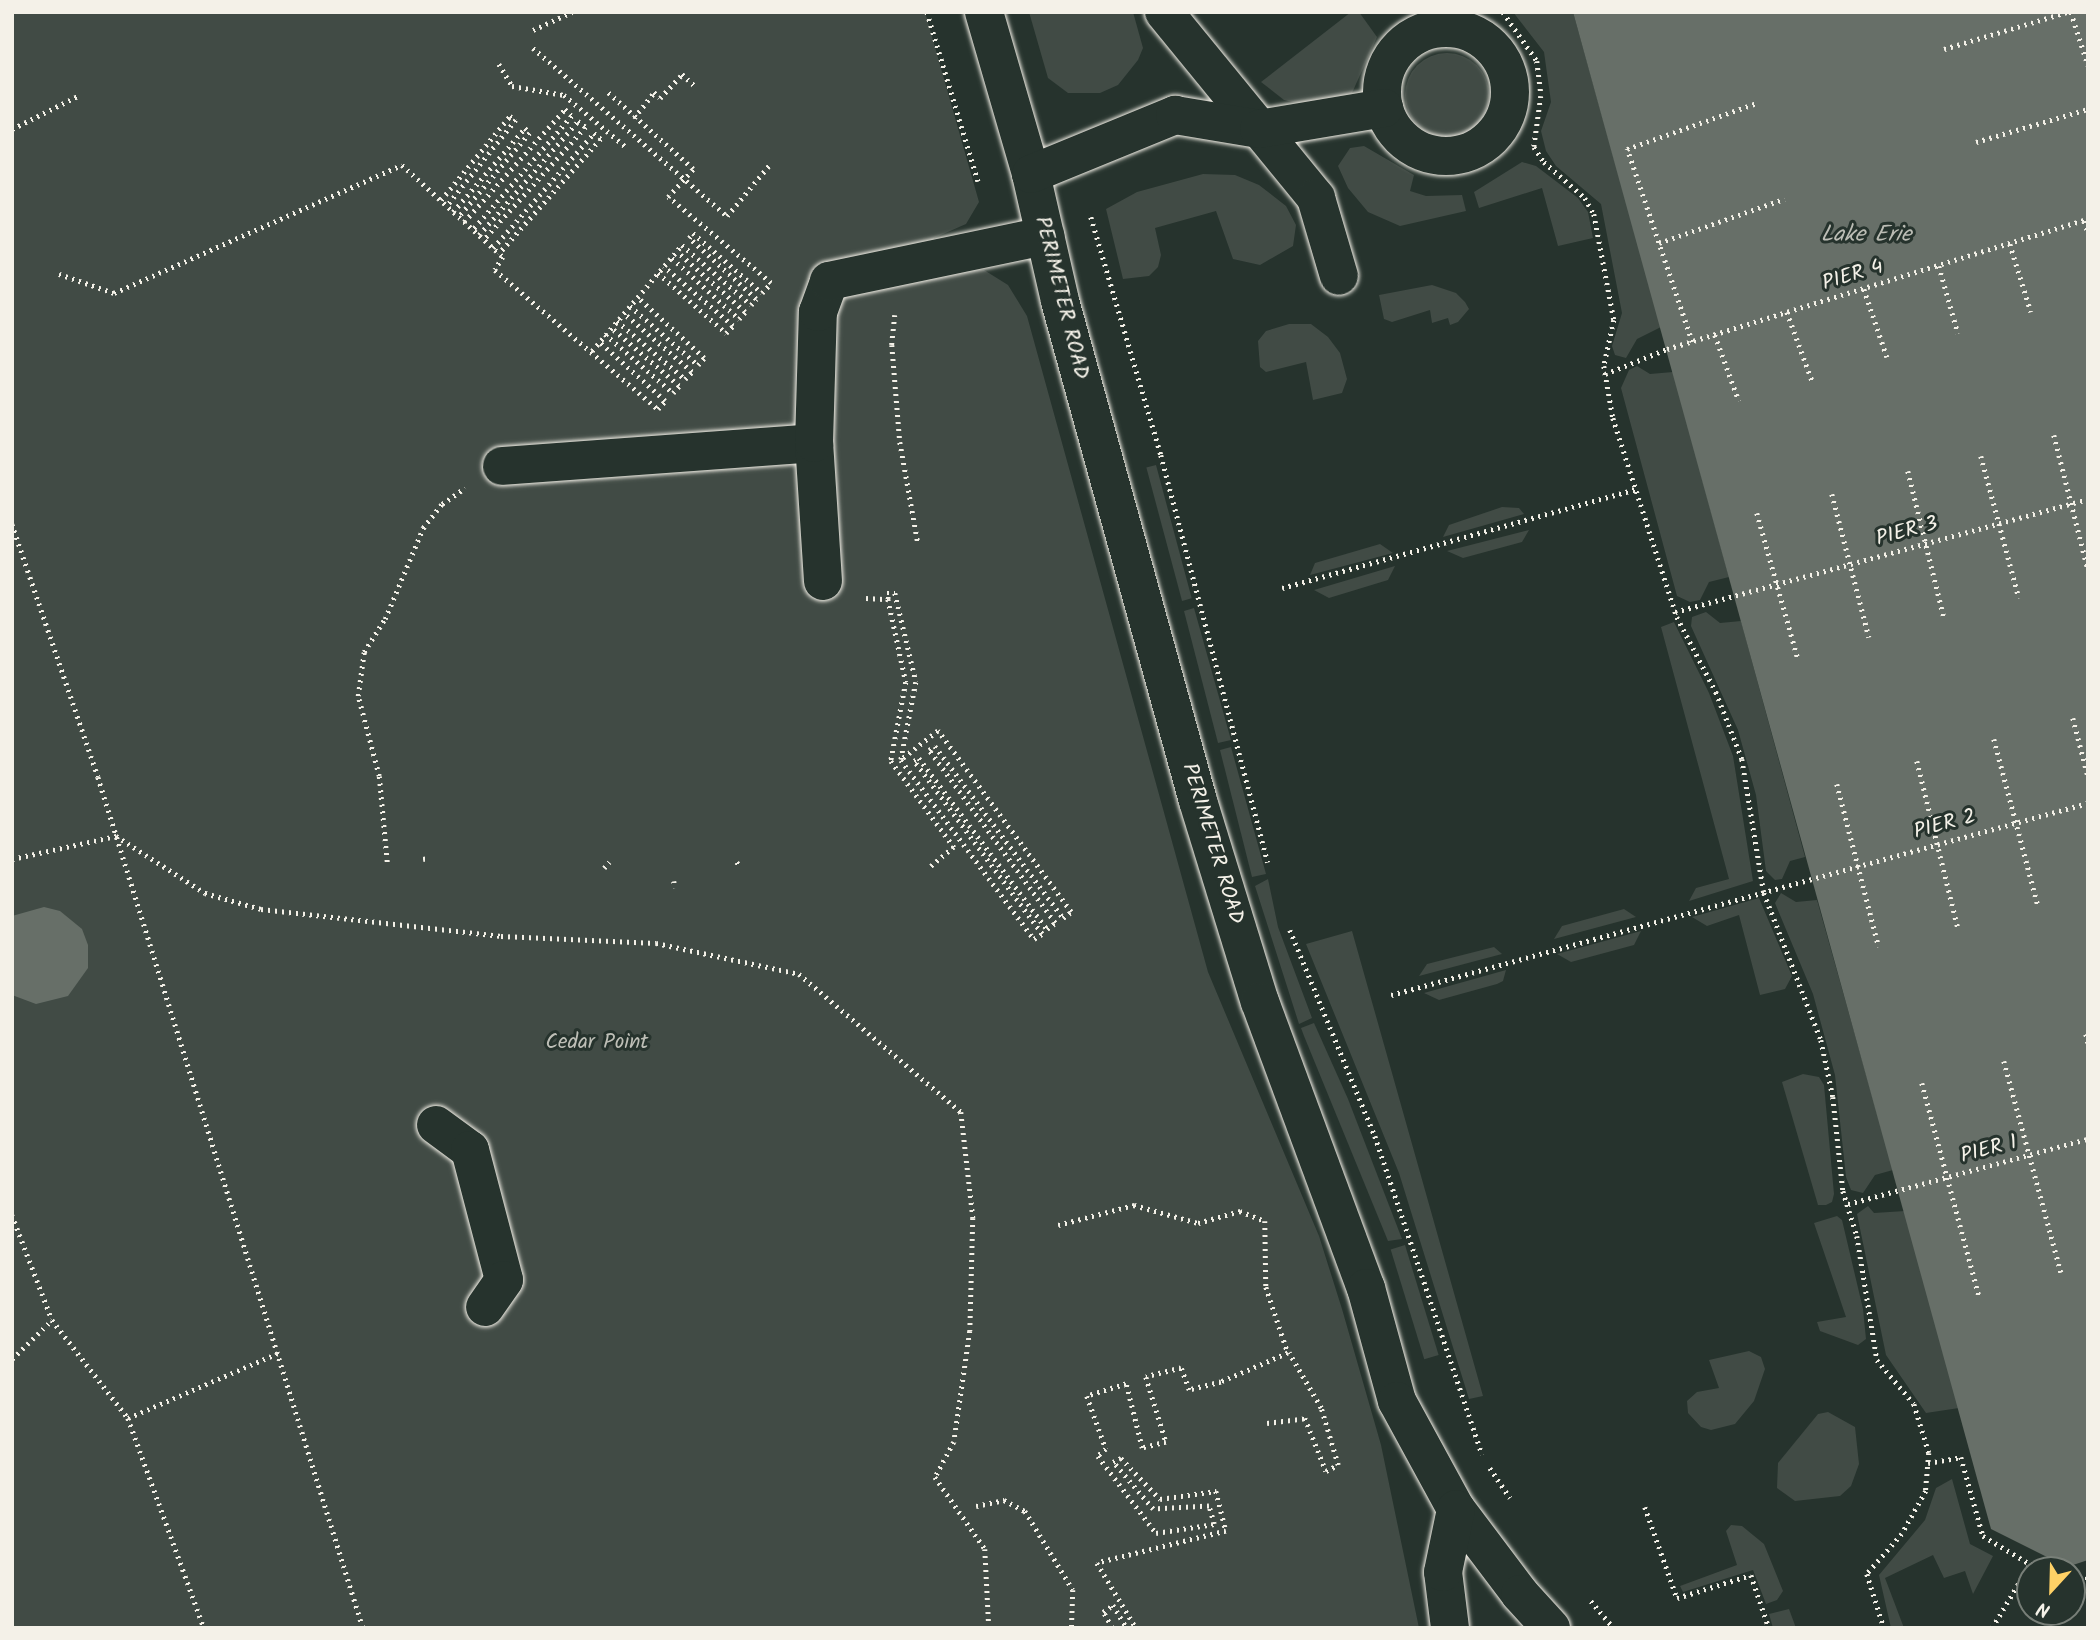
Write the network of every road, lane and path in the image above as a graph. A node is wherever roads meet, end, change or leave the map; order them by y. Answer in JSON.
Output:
{"nodes":[{"id":1,"x":572,"y":12,"type":"edge"},
{"id":2,"x":927,"y":12,"type":"edge"},
{"id":3,"x":984,"y":12,"type":"edge"},
{"id":4,"x":1164,"y":12,"type":"edge"},
{"id":5,"x":1503,"y":12,"type":"edge"},
{"id":6,"x":2069,"y":12,"type":"edge"},
{"id":7,"x":533,"y":30,"type":"dead end"},
{"id":8,"x":533,"y":48,"type":"dead end"},
{"id":9,"x":1944,"y":49,"type":"dead end"},
{"id":10,"x":499,"y":64,"type":"dead end"},
{"id":11,"x":2088,"y":65,"type":"edge"},
{"id":12,"x":696,"y":88,"type":"dead end"},
{"id":13,"x":606,"y":91,"type":"dead end"},
{"id":14,"x":78,"y":96,"type":"dead end"},
{"id":15,"x":1757,"y":103,"type":"dead end"},
{"id":16,"x":1384,"y":108,"type":"dead end"},
{"id":17,"x":2088,"y":109,"type":"edge"},
{"id":18,"x":634,"y":118,"type":"junction"},
{"id":19,"x":12,"y":129,"type":"edge"},
{"id":20,"x":1259,"y":129,"type":"junction"},
{"id":21,"x":1976,"y":142,"type":"dead end"},
{"id":22,"x":626,"y":147,"type":"dead end"},
{"id":23,"x":771,"y":163,"type":"dead end"},
{"id":24,"x":1031,"y":174,"type":"junction"},
{"id":25,"x":978,"y":181,"type":"dead end"},
{"id":26,"x":1784,"y":199,"type":"dead end"},
{"id":27,"x":441,"y":200,"type":"junction"},
{"id":28,"x":447,"y":205,"type":"junction"},
{"id":29,"x":453,"y":212,"type":"junction"},
{"id":30,"x":459,"y":217,"type":"junction"},
{"id":31,"x":1091,"y":217,"type":"dead end"},
{"id":32,"x":2086,"y":220,"type":"edge"},
{"id":33,"x":464,"y":222,"type":"junction"},
{"id":34,"x":473,"y":230,"type":"junction"},
{"id":35,"x":2088,"y":232,"type":"edge"},
{"id":36,"x":479,"y":235,"type":"junction"},
{"id":37,"x":1045,"y":236,"type":"junction"},
{"id":38,"x":484,"y":240,"type":"junction"},
{"id":39,"x":1659,"y":243,"type":"junction"},
{"id":40,"x":2010,"y":244,"type":"junction"},
{"id":41,"x":494,"y":248,"type":"junction"},
{"id":42,"x":677,"y":252,"type":"junction"},
{"id":43,"x":499,"y":254,"type":"junction"},
{"id":44,"x":672,"y":258,"type":"junction"},
{"id":45,"x":899,"y":265,"type":"junction"},
{"id":46,"x":1939,"y":266,"type":"junction"},
{"id":47,"x":664,"y":267,"type":"junction"},
{"id":48,"x":59,"y":274,"type":"dead end"},
{"id":49,"x":658,"y":274,"type":"junction"},
{"id":50,"x":1339,"y":276,"type":"dead end"},
{"id":51,"x":1864,"y":289,"type":"junction"},
{"id":52,"x":638,"y":297,"type":"junction"},
{"id":53,"x":630,"y":306,"type":"junction"},
{"id":54,"x":1787,"y":312,"type":"junction"},
{"id":55,"x":2031,"y":312,"type":"dead end"},
{"id":56,"x":624,"y":314,"type":"junction"},
{"id":57,"x":617,"y":321,"type":"junction"},
{"id":58,"x":611,"y":328,"type":"junction"},
{"id":59,"x":1958,"y":333,"type":"dead end"},
{"id":60,"x":605,"y":334,"type":"junction"},
{"id":61,"x":1715,"y":335,"type":"junction"},
{"id":62,"x":599,"y":342,"type":"junction"},
{"id":63,"x":1692,"y":342,"type":"junction"},
{"id":64,"x":592,"y":351,"type":"junction"},
{"id":65,"x":1887,"y":357,"type":"dead end"},
{"id":66,"x":1605,"y":374,"type":"junction"},
{"id":67,"x":1813,"y":383,"type":"dead end"},
{"id":68,"x":1739,"y":401,"type":"dead end"},
{"id":69,"x":2054,"y":435,"type":"dead end"},
{"id":70,"x":814,"y":443,"type":"junction"},
{"id":71,"x":1981,"y":456,"type":"dead end"},
{"id":72,"x":502,"y":466,"type":"joint"},
{"id":73,"x":1908,"y":471,"type":"dead end"},
{"id":74,"x":1636,"y":489,"type":"junction"},
{"id":75,"x":1832,"y":494,"type":"dead end"},
{"id":76,"x":2088,"y":499,"type":"edge"},
{"id":77,"x":2072,"y":504,"type":"junction"},
{"id":78,"x":1757,"y":513,"type":"dead end"},
{"id":79,"x":2000,"y":523,"type":"junction"},
{"id":80,"x":12,"y":524,"type":"edge"},
{"id":81,"x":918,"y":543,"type":"dead end"},
{"id":82,"x":1926,"y":543,"type":"junction"},
{"id":83,"x":1850,"y":564,"type":"junction"},
{"id":84,"x":2088,"y":569,"type":"edge"},
{"id":85,"x":823,"y":581,"type":"dead end"},
{"id":86,"x":1776,"y":583,"type":"junction"},
{"id":87,"x":1282,"y":588,"type":"dead end"},
{"id":88,"x":862,"y":598,"type":"dead end"},
{"id":89,"x":2019,"y":598,"type":"dead end"},
{"id":90,"x":888,"y":599,"type":"junction"},
{"id":91,"x":1675,"y":611,"type":"junction"},
{"id":92,"x":1944,"y":618,"type":"dead end"},
{"id":93,"x":1869,"y":637,"type":"dead end"},
{"id":94,"x":1798,"y":659,"type":"dead end"},
{"id":95,"x":2073,"y":718,"type":"dead end"},
{"id":96,"x":1994,"y":739,"type":"dead end"},
{"id":97,"x":901,"y":760,"type":"junction"},
{"id":98,"x":1917,"y":761,"type":"dead end"},
{"id":99,"x":906,"y":768,"type":"junction"},
{"id":100,"x":898,"y":773,"type":"junction"},
{"id":101,"x":2088,"y":776,"type":"edge"},
{"id":102,"x":1837,"y":784,"type":"dead end"},
{"id":103,"x":2088,"y":803,"type":"edge"},
{"id":104,"x":2016,"y":822,"type":"junction"},
{"id":105,"x":116,"y":836,"type":"junction"},
{"id":106,"x":1936,"y":844,"type":"junction"},
{"id":107,"x":12,"y":859,"type":"edge"},
{"id":108,"x":387,"y":862,"type":"dead end"},
{"id":109,"x":609,"y":862,"type":"dead end"},
{"id":110,"x":737,"y":862,"type":"dead end"},
{"id":111,"x":1858,"y":865,"type":"junction"},
{"id":112,"x":931,"y":866,"type":"dead end"},
{"id":113,"x":740,"y":867,"type":"dead end"},
{"id":114,"x":604,"y":868,"type":"dead end"},
{"id":115,"x":1271,"y":872,"type":"dead end"},
{"id":116,"x":674,"y":881,"type":"dead end"},
{"id":117,"x":675,"y":888,"type":"dead end"},
{"id":118,"x":1764,"y":889,"type":"junction"},
{"id":119,"x":2038,"y":906,"type":"dead end"},
{"id":120,"x":1286,"y":922,"type":"dead end"},
{"id":121,"x":1958,"y":928,"type":"dead end"},
{"id":122,"x":1879,"y":947,"type":"dead end"},
{"id":123,"x":1391,"y":995,"type":"dead end"},
{"id":124,"x":2086,"y":1034,"type":"dead end"},
{"id":125,"x":2088,"y":1043,"type":"edge"},
{"id":126,"x":2004,"y":1061,"type":"dead end"},
{"id":127,"x":1922,"y":1083,"type":"dead end"},
{"id":128,"x":436,"y":1125,"type":"dead end"},
{"id":129,"x":2088,"y":1139,"type":"edge"},
{"id":130,"x":2029,"y":1156,"type":"junction"},
{"id":131,"x":1947,"y":1178,"type":"junction"},
{"id":132,"x":1848,"y":1205,"type":"junction"},
{"id":133,"x":12,"y":1215,"type":"edge"},
{"id":134,"x":1058,"y":1225,"type":"dead end"},
{"id":135,"x":2061,"y":1272,"type":"dead end"},
{"id":136,"x":1979,"y":1295,"type":"dead end"},
{"id":137,"x":485,"y":1307,"type":"dead end"},
{"id":138,"x":52,"y":1320,"type":"junction"},
{"id":139,"x":278,"y":1353,"type":"junction"},
{"id":140,"x":1289,"y":1353,"type":"dead end"},
{"id":141,"x":12,"y":1359,"type":"edge"},
{"id":142,"x":128,"y":1418,"type":"junction"},
{"id":143,"x":1267,"y":1423,"type":"dead end"},
{"id":144,"x":1928,"y":1463,"type":"junction"},
{"id":145,"x":1513,"y":1503,"type":"dead end"},
{"id":146,"x":976,"y":1506,"type":"dead end"},
{"id":147,"x":1645,"y":1507,"type":"dead end"},
{"id":148,"x":1456,"y":1510,"type":"junction"},
{"id":149,"x":2017,"y":1556,"type":"edge"},
{"id":150,"x":2016,"y":1588,"type":"edge"},
{"id":151,"x":1587,"y":1597,"type":"dead end"},
{"id":152,"x":204,"y":1628,"type":"edge"},
{"id":153,"x":363,"y":1628,"type":"edge"},
{"id":154,"x":989,"y":1628,"type":"edge"},
{"id":155,"x":1072,"y":1628,"type":"edge"},
{"id":156,"x":1112,"y":1628,"type":"edge"},
{"id":157,"x":1127,"y":1628,"type":"edge"},
{"id":158,"x":1136,"y":1628,"type":"edge"},
{"id":159,"x":1450,"y":1628,"type":"edge"},
{"id":160,"x":1551,"y":1628,"type":"edge"},
{"id":161,"x":1614,"y":1628,"type":"edge"},
{"id":162,"x":1769,"y":1628,"type":"edge"},
{"id":163,"x":1884,"y":1628,"type":"edge"},
{"id":164,"x":1992,"y":1628,"type":"edge"}],
"edges":[{"from":1,"to":7,"type":"path"},
{"from":2,"to":25,"type":"path"},
{"from":3,"to":24,"type":"street","name":"PERIMETER ROAD"},
{"from":4,"to":20,"type":"street"},
{"from":5,"to":66,"type":"path"},
{"from":6,"to":9,"type":"path"},
{"from":6,"to":11,"type":"path"},
{"from":8,"to":23,"type":"path"},
{"from":10,"to":22,"type":"path"},
{"from":12,"to":18,"type":"path"},
{"from":13,"to":18,"type":"path"},
{"from":14,"to":19,"type":"path"},
{"from":15,"to":39,"type":"path"},
{"from":16,"to":20,"type":"street"},
{"from":17,"to":21,"type":"path"},
{"from":18,"to":42,"type":"path"},
{"from":20,"to":24,"type":"street"},
{"from":20,"to":50,"type":"street"},
{"from":24,"to":37,"type":"street","name":"PERIMETER ROAD"},
{"from":26,"to":39,"type":"path"},
{"from":27,"to":28,"type":"path"},
{"from":27,"to":28,"type":"path"},
{"from":27,"to":48,"type":"path"},
{"from":28,"to":29,"type":"path"},
{"from":29,"to":30,"type":"path"},
{"from":29,"to":30,"type":"path"},
{"from":30,"to":33,"type":"path"},
{"from":31,"to":115,"type":"path"},
{"from":32,"to":35,"type":"path"},
{"from":32,"to":40,"type":"path","name":"PIER 4"},
{"from":33,"to":34,"type":"path"},
{"from":33,"to":34,"type":"path"},
{"from":34,"to":36,"type":"path"},
{"from":36,"to":38,"type":"path"},
{"from":36,"to":38,"type":"path"},
{"from":37,"to":45,"type":"street"},
{"from":37,"to":148,"type":"street","name":"PERIMETER ROAD"},
{"from":38,"to":41,"type":"path"},
{"from":39,"to":63,"type":"path"},
{"from":40,"to":46,"type":"path","name":"PIER 4"},
{"from":40,"to":55,"type":"path"},
{"from":41,"to":43,"type":"path"},
{"from":41,"to":43,"type":"path"},
{"from":42,"to":44,"type":"path"},
{"from":42,"to":44,"type":"path"},
{"from":43,"to":64,"type":"path"},
{"from":44,"to":47,"type":"path"},
{"from":45,"to":70,"type":"street"},
{"from":45,"to":81,"type":"path"},
{"from":46,"to":51,"type":"path","name":"PIER 4"},
{"from":46,"to":59,"type":"path"},
{"from":47,"to":49,"type":"path"},
{"from":47,"to":49,"type":"path"},
{"from":49,"to":52,"type":"path"},
{"from":51,"to":54,"type":"path","name":"PIER 4"},
{"from":51,"to":65,"type":"path"},
{"from":52,"to":53,"type":"path"},
{"from":52,"to":53,"type":"path"},
{"from":53,"to":56,"type":"path"},
{"from":54,"to":61,"type":"path","name":"PIER 4"},
{"from":54,"to":67,"type":"path"},
{"from":56,"to":57,"type":"path"},
{"from":56,"to":57,"type":"path"},
{"from":57,"to":58,"type":"path"},
{"from":58,"to":60,"type":"path"},
{"from":58,"to":60,"type":"path"},
{"from":60,"to":62,"type":"path"},
{"from":61,"to":63,"type":"path","name":"PIER 4"},
{"from":61,"to":68,"type":"path"},
{"from":62,"to":64,"type":"path"},
{"from":62,"to":64,"type":"path"},
{"from":63,"to":66,"type":"path","name":"PIER 4"},
{"from":66,"to":74,"type":"path"},
{"from":69,"to":77,"type":"path"},
{"from":70,"to":72,"type":"street"},
{"from":70,"to":85,"type":"street"},
{"from":71,"to":79,"type":"path"},
{"from":72,"to":108,"type":"path"},
{"from":73,"to":82,"type":"path"},
{"from":74,"to":87,"type":"path"},
{"from":74,"to":91,"type":"path"},
{"from":75,"to":83,"type":"path"},
{"from":76,"to":77,"type":"path","name":"PIER 3"},
{"from":77,"to":79,"type":"path","name":"PIER 3"},
{"from":77,"to":84,"type":"path"},
{"from":78,"to":86,"type":"path"},
{"from":79,"to":82,"type":"path","name":"PIER 3"},
{"from":79,"to":89,"type":"path"},
{"from":80,"to":105,"type":"path"},
{"from":82,"to":83,"type":"path","name":"PIER 3"},
{"from":82,"to":92,"type":"path"},
{"from":83,"to":86,"type":"path","name":"PIER 3"},
{"from":83,"to":93,"type":"path"},
{"from":86,"to":91,"type":"path","name":"PIER 3"},
{"from":86,"to":94,"type":"path"},
{"from":88,"to":90,"type":"path"},
{"from":90,"to":97,"type":"path"},
{"from":90,"to":100,"type":"path"},
{"from":91,"to":118,"type":"path"},
{"from":95,"to":101,"type":"path"},
{"from":96,"to":104,"type":"path"},
{"from":97,"to":99,"type":"path"},
{"from":97,"to":99,"type":"path"},
{"from":98,"to":106,"type":"path"},
{"from":99,"to":100,"type":"path"},
{"from":100,"to":112,"type":"path"},
{"from":102,"to":111,"type":"path"},
{"from":103,"to":104,"type":"path","name":"PIER 2"},
{"from":104,"to":106,"type":"path","name":"PIER 2"},
{"from":104,"to":119,"type":"path"},
{"from":105,"to":107,"type":"path"},
{"from":105,"to":139,"type":"path"},
{"from":105,"to":154,"type":"path"},
{"from":106,"to":111,"type":"path","name":"PIER 2"},
{"from":106,"to":121,"type":"path"},
{"from":109,"to":114,"type":"path"},
{"from":110,"to":113,"type":"path"},
{"from":111,"to":118,"type":"path","name":"PIER 2"},
{"from":111,"to":122,"type":"path"},
{"from":116,"to":117,"type":"path"},
{"from":118,"to":123,"type":"path","name":"PIER 2"},
{"from":118,"to":132,"type":"path"},
{"from":120,"to":145,"type":"path"},
{"from":124,"to":125,"type":"path"},
{"from":126,"to":130,"type":"path"},
{"from":127,"to":131,"type":"path"},
{"from":128,"to":137,"type":"street"},
{"from":129,"to":130,"type":"path","name":"PIER 1"},
{"from":130,"to":131,"type":"path","name":"PIER 1"},
{"from":130,"to":135,"type":"path"},
{"from":131,"to":132,"type":"path","name":"PIER 1"},
{"from":131,"to":136,"type":"path"},
{"from":132,"to":144,"type":"path"},
{"from":133,"to":138,"type":"path"},
{"from":134,"to":158,"type":"path"},
{"from":138,"to":141,"type":"path"},
{"from":138,"to":142,"type":"path"},
{"from":139,"to":142,"type":"path"},
{"from":139,"to":153,"type":"path"},
{"from":140,"to":143,"type":"path"},
{"from":142,"to":152,"type":"path"},
{"from":144,"to":149,"type":"path"},
{"from":144,"to":163,"type":"path"},
{"from":146,"to":155,"type":"path"},
{"from":147,"to":162,"type":"path"},
{"from":148,"to":159,"type":"street"},
{"from":148,"to":160,"type":"street","name":"PERIMETER ROAD"},
{"from":150,"to":164,"type":"path"},
{"from":151,"to":161,"type":"path"},
{"from":156,"to":157,"type":"path"}]}
